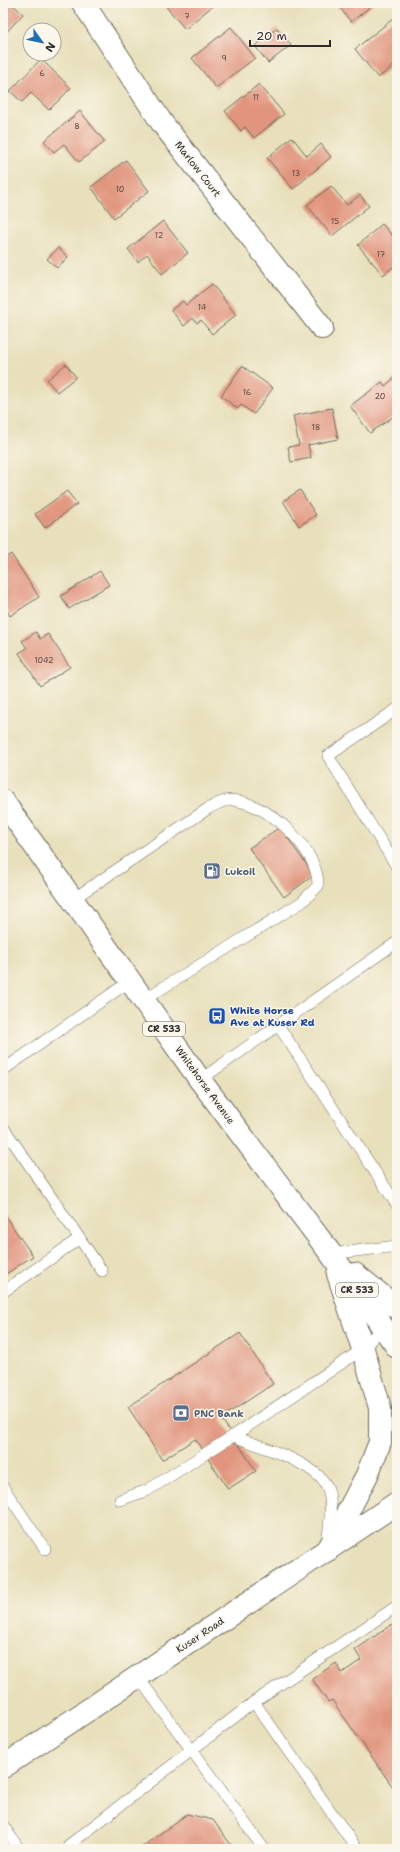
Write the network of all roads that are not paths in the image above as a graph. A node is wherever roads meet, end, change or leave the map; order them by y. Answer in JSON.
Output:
{"nodes":[{"id":1,"x":82,"y":3,"type":"edge"},
{"id":2,"x":322,"y":328,"type":"dead end"},
{"id":3,"x":397,"y":709,"type":"edge"},
{"id":4,"x":3,"y":801,"type":"edge"},
{"id":5,"x":397,"y":867,"type":"edge"},
{"id":6,"x":72,"y":899,"type":"junction"},
{"id":7,"x":397,"y":942,"type":"edge"},
{"id":8,"x":130,"y":981,"type":"junction"},
{"id":9,"x":143,"y":1000,"type":"junction"},
{"id":10,"x":278,"y":1025,"type":"junction"},
{"id":11,"x":3,"y":1070,"type":"edge"},
{"id":12,"x":200,"y":1080,"type":"junction"},
{"id":13,"x":3,"y":1127,"type":"edge"},
{"id":14,"x":397,"y":1205,"type":"edge"},
{"id":15,"x":80,"y":1238,"type":"junction"},
{"id":16,"x":397,"y":1246,"type":"edge"},
{"id":17,"x":331,"y":1254,"type":"junction"},
{"id":18,"x":102,"y":1272,"type":"dead end"},
{"id":19,"x":3,"y":1292,"type":"edge"},
{"id":20,"x":397,"y":1308,"type":"edge"},
{"id":21,"x":383,"y":1326,"type":"junction"},
{"id":22,"x":397,"y":1347,"type":"edge"},
{"id":23,"x":363,"y":1349,"type":"junction"},
{"id":24,"x":233,"y":1436,"type":"junction"},
{"id":25,"x":3,"y":1487,"type":"edge"},
{"id":26,"x":120,"y":1500,"type":"dead end"},
{"id":27,"x":397,"y":1503,"type":"edge"},
{"id":28,"x":45,"y":1549,"type":"dead end"},
{"id":29,"x":328,"y":1550,"type":"junction"},
{"id":30,"x":397,"y":1606,"type":"edge"},
{"id":31,"x":138,"y":1677,"type":"junction"},
{"id":32,"x":254,"y":1702,"type":"junction"},
{"id":33,"x":192,"y":1751,"type":"junction"},
{"id":34,"x":3,"y":1767,"type":"edge"},
{"id":35,"x":3,"y":1825,"type":"edge"},
{"id":36,"x":70,"y":1847,"type":"edge"},
{"id":37,"x":19,"y":1849,"type":"edge"},
{"id":38,"x":264,"y":1849,"type":"edge"},
{"id":39,"x":357,"y":1849,"type":"edge"}],
"edges":[{"from":1,"to":2,"type":"main road","name":"Marlow Court"},
{"from":3,"to":5,"type":"lane"},
{"from":4,"to":6,"type":"main road","name":"Whitehorse Avenue","number":"CR 533"},
{"from":6,"to":8,"type":"main road","name":"Whitehorse Avenue","number":"CR 533"},
{"from":6,"to":9,"type":"lane"},
{"from":7,"to":10,"type":"lane"},
{"from":8,"to":9,"type":"main road","name":"Whitehorse Avenue","number":"CR 533"},
{"from":8,"to":11,"type":"lane"},
{"from":9,"to":12,"type":"main road","name":"Whitehorse Avenue","number":"CR 533"},
{"from":10,"to":12,"type":"lane"},
{"from":10,"to":14,"type":"lane"},
{"from":12,"to":17,"type":"main road","name":"Whitehorse Avenue","number":"CR 533"},
{"from":13,"to":15,"type":"lane"},
{"from":15,"to":18,"type":"lane"},
{"from":15,"to":19,"type":"lane"},
{"from":16,"to":17,"type":"lane"},
{"from":17,"to":20,"type":"main road"},
{"from":17,"to":21,"type":"main road","name":"Whitehorse Avenue","number":"CR 533"},
{"from":17,"to":23,"type":"main road"},
{"from":21,"to":22,"type":"main road","name":"Whitehorse Avenue","number":"CR 533"},
{"from":21,"to":23,"type":"lane"},
{"from":23,"to":24,"type":"lane"},
{"from":23,"to":29,"type":"main road"},
{"from":24,"to":26,"type":"lane"},
{"from":24,"to":29,"type":"lane"},
{"from":25,"to":28,"type":"lane"},
{"from":27,"to":29,"type":"main road","name":"Kuser Road"},
{"from":29,"to":31,"type":"main road","name":"Kuser Road"},
{"from":30,"to":32,"type":"lane"},
{"from":31,"to":33,"type":"lane"},
{"from":31,"to":34,"type":"main road","name":"Kuser Road"},
{"from":32,"to":33,"type":"lane"},
{"from":32,"to":39,"type":"lane"},
{"from":33,"to":36,"type":"lane"},
{"from":33,"to":38,"type":"lane"},
{"from":35,"to":37,"type":"lane"}]}
